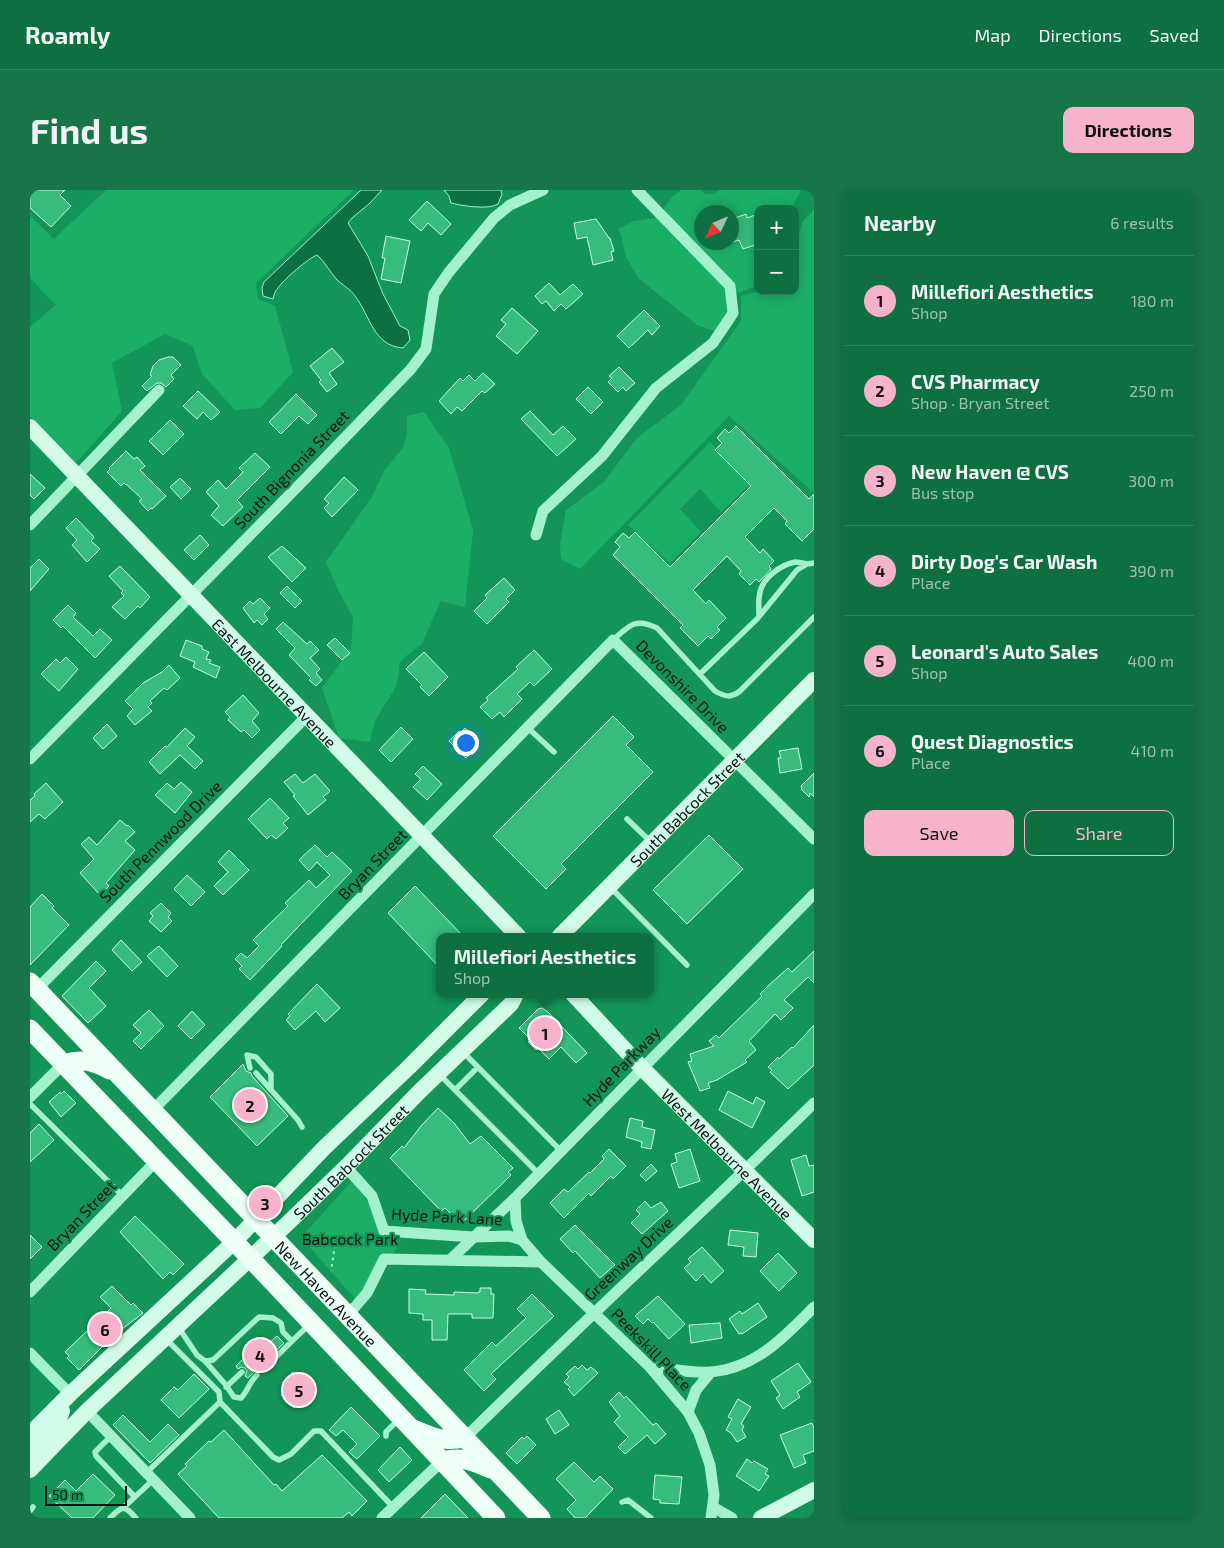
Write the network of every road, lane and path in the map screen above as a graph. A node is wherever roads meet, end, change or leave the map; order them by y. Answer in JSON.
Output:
{"nodes":[{"id":1,"x":543,"y":190,"type":"edge"},
{"id":2,"x":637,"y":190,"type":"edge"},
{"id":3,"x":159,"y":390,"type":"dead end"},
{"id":4,"x":30,"y":427,"type":"edge"},
{"id":5,"x":76,"y":477,"type":"junction"},
{"id":6,"x":30,"y":525,"type":"edge"},
{"id":7,"x":536,"y":535,"type":"dead end"},
{"id":8,"x":814,"y":563,"type":"edge"},
{"id":9,"x":807,"y":564,"type":"junction"},
{"id":10,"x":190,"y":595,"type":"junction"},
{"id":11,"x":759,"y":616,"type":"junction"},
{"id":12,"x":814,"y":617,"type":"edge"},
{"id":13,"x":613,"y":640,"type":"junction"},
{"id":14,"x":700,"y":674,"type":"junction"},
{"id":15,"x":814,"y":680,"type":"edge"},
{"id":16,"x":307,"y":716,"type":"junction"},
{"id":17,"x":528,"y":728,"type":"junction"},
{"id":18,"x":554,"y":752,"type":"dead end"},
{"id":19,"x":30,"y":759,"type":"edge"},
{"id":20,"x":734,"y":760,"type":"junction"},
{"id":21,"x":627,"y":819,"type":"dead end"},
{"id":22,"x":422,"y":836,"type":"junction"},
{"id":23,"x":814,"y":839,"type":"edge"},
{"id":24,"x":652,"y":843,"type":"junction"},
{"id":25,"x":610,"y":886,"type":"junction"},
{"id":26,"x":814,"y":894,"type":"edge"},
{"id":27,"x":515,"y":933,"type":"edge"},
{"id":28,"x":563,"y":933,"type":"edge"},
{"id":29,"x":687,"y":965,"type":"dead end"},
{"id":30,"x":33,"y":987,"type":"edge"},
{"id":31,"x":478,"y":998,"type":"edge"},
{"id":32,"x":514,"y":998,"type":"edge"},
{"id":33,"x":577,"y":998,"type":"edge"},
{"id":34,"x":30,"y":1029,"type":"edge"},
{"id":35,"x":462,"y":1051,"type":"junction"},
{"id":36,"x":63,"y":1064,"type":"junction"},
{"id":37,"x":250,"y":1068,"type":"dead end"},
{"id":38,"x":478,"y":1068,"type":"junction"},
{"id":39,"x":642,"y":1068,"type":"junction"},
{"id":40,"x":438,"y":1073,"type":"junction"},
{"id":41,"x":256,"y":1074,"type":"dead end"},
{"id":42,"x":120,"y":1076,"type":"junction"},
{"id":43,"x":271,"y":1090,"type":"junction"},
{"id":44,"x":455,"y":1090,"type":"junction"},
{"id":45,"x":30,"y":1097,"type":"edge"},
{"id":46,"x":814,"y":1103,"type":"edge"},
{"id":47,"x":30,"y":1104,"type":"edge"},
{"id":48,"x":153,"y":1110,"type":"junction"},
{"id":49,"x":302,"y":1127,"type":"dead end"},
{"id":50,"x":561,"y":1151,"type":"junction"},
{"id":51,"x":156,"y":1161,"type":"junction"},
{"id":52,"x":346,"y":1167,"type":"junction"},
{"id":53,"x":745,"y":1171,"type":"junction"},
{"id":54,"x":539,"y":1174,"type":"junction"},
{"id":55,"x":123,"y":1196,"type":"junction"},
{"id":56,"x":516,"y":1198,"type":"junction"},
{"id":57,"x":256,"y":1217,"type":"junction"},
{"id":58,"x":274,"y":1236,"type":"junction"},
{"id":59,"x":474,"y":1237,"type":"junction"},
{"id":60,"x":305,"y":1239,"type":"dead end"},
{"id":61,"x":522,"y":1240,"type":"junction"},
{"id":62,"x":814,"y":1240,"type":"edge"},
{"id":63,"x":234,"y":1242,"type":"junction"},
{"id":64,"x":251,"y":1259,"type":"junction"},
{"id":65,"x":451,"y":1259,"type":"junction"},
{"id":66,"x":541,"y":1262,"type":"junction"},
{"id":67,"x":330,"y":1271,"type":"dead end"},
{"id":68,"x":30,"y":1292,"type":"edge"},
{"id":69,"x":814,"y":1308,"type":"edge"},
{"id":70,"x":594,"y":1313,"type":"junction"},
{"id":71,"x":348,"y":1315,"type":"junction"},
{"id":72,"x":311,"y":1323,"type":"junction"},
{"id":73,"x":178,"y":1326,"type":"junction"},
{"id":74,"x":165,"y":1338,"type":"junction"},
{"id":75,"x":292,"y":1341,"type":"junction"},
{"id":76,"x":30,"y":1353,"type":"edge"},
{"id":77,"x":205,"y":1360,"type":"junction"},
{"id":78,"x":266,"y":1366,"type":"dead end"},
{"id":79,"x":649,"y":1366,"type":"junction"},
{"id":80,"x":242,"y":1372,"type":"dead end"},
{"id":81,"x":711,"y":1372,"type":"junction"},
{"id":82,"x":257,"y":1375,"type":"dead end"},
{"id":83,"x":226,"y":1386,"type":"junction"},
{"id":84,"x":67,"y":1396,"type":"junction"},
{"id":85,"x":220,"y":1402,"type":"junction"},
{"id":86,"x":88,"y":1411,"type":"junction"},
{"id":87,"x":688,"y":1412,"type":"junction"},
{"id":88,"x":405,"y":1422,"type":"junction"},
{"id":89,"x":30,"y":1434,"type":"edge"},
{"id":90,"x":111,"y":1436,"type":"junction"},
{"id":91,"x":386,"y":1436,"type":"dead end"},
{"id":92,"x":465,"y":1438,"type":"junction"},
{"id":93,"x":30,"y":1451,"type":"edge"},
{"id":94,"x":442,"y":1461,"type":"junction"},
{"id":95,"x":30,"y":1470,"type":"edge"},
{"id":96,"x":496,"y":1471,"type":"junction"},
{"id":97,"x":150,"y":1476,"type":"junction"},
{"id":98,"x":814,"y":1490,"type":"edge"},
{"id":99,"x":135,"y":1496,"type":"junction"},
{"id":100,"x":622,"y":1502,"type":"dead end"},
{"id":101,"x":394,"y":1507,"type":"junction"},
{"id":102,"x":124,"y":1508,"type":"junction"},
{"id":103,"x":712,"y":1512,"type":"edge"},
{"id":104,"x":110,"y":1518,"type":"edge"},
{"id":105,"x":136,"y":1518,"type":"edge"},
{"id":106,"x":190,"y":1518,"type":"edge"},
{"id":107,"x":382,"y":1518,"type":"edge"},
{"id":108,"x":496,"y":1518,"type":"edge"},
{"id":109,"x":541,"y":1518,"type":"edge"},
{"id":110,"x":651,"y":1518,"type":"edge"},
{"id":111,"x":732,"y":1518,"type":"edge"},
{"id":112,"x":762,"y":1518,"type":"edge"}],
"edges":[{"from":1,"to":10,"type":"street","name":"South Bignonia Street"},
{"from":2,"to":7,"type":"street"},
{"from":3,"to":5,"type":"street"},
{"from":4,"to":5,"type":"main road","name":"East Melbourne Avenue"},
{"from":5,"to":6,"type":"street"},
{"from":5,"to":10,"type":"main road","name":"East Melbourne Avenue"},
{"from":8,"to":9,"type":"lane"},
{"from":9,"to":11,"type":"lane"},
{"from":9,"to":11,"type":"lane"},
{"from":10,"to":16,"type":"main road","name":"East Melbourne Avenue"},
{"from":10,"to":19,"type":"street","name":"South Bignonia Street"},
{"from":11,"to":14,"type":"lane"},
{"from":12,"to":14,"type":"lane"},
{"from":13,"to":14,"type":"lane"},
{"from":13,"to":17,"type":"street","name":"Bryan Street"},
{"from":13,"to":20,"type":"street","name":"Devonshire Drive"},
{"from":15,"to":20,"type":"main road","name":"South Babcock Street"},
{"from":16,"to":22,"type":"main road","name":"East Melbourne Avenue"},
{"from":16,"to":30,"type":"street","name":"South Pennwood Drive"},
{"from":17,"to":18,"type":"lane"},
{"from":17,"to":22,"type":"street","name":"Bryan Street"},
{"from":20,"to":23,"type":"street","name":"Devonshire Drive"},
{"from":20,"to":24,"type":"main road","name":"South Babcock Street"},
{"from":21,"to":24,"type":"lane"},
{"from":22,"to":27,"type":"main road","name":"East Melbourne Avenue"},
{"from":22,"to":48,"type":"street","name":"Bryan Street"},
{"from":24,"to":25,"type":"main road","name":"South Babcock Street"},
{"from":25,"to":28,"type":"main road","name":"South Babcock Street"},
{"from":25,"to":29,"type":"lane"},
{"from":26,"to":39,"type":"street","name":"Hyde Parkway"},
{"from":30,"to":42,"type":"main road","name":"New Haven Avenue"},
{"from":31,"to":57,"type":"main road","name":"South Babcock Street"},
{"from":32,"to":35,"type":"main road","name":"South Babcock Street"},
{"from":33,"to":39,"type":"main road"},
{"from":34,"to":36,"type":"main road","name":"New Haven Avenue"},
{"from":35,"to":38,"type":"lane"},
{"from":35,"to":40,"type":"main road","name":"South Babcock Street"},
{"from":36,"to":42,"type":"main road"},
{"from":36,"to":45,"type":"street"},
{"from":36,"to":51,"type":"main road","name":"New Haven Avenue"},
{"from":37,"to":43,"type":"lane"},
{"from":38,"to":44,"type":"lane"},
{"from":38,"to":50,"type":"lane"},
{"from":39,"to":50,"type":"street","name":"Hyde Parkway"},
{"from":39,"to":53,"type":"main road","name":"West Melbourne Avenue"},
{"from":40,"to":44,"type":"lane"},
{"from":40,"to":52,"type":"main road","name":"South Babcock Street"},
{"from":41,"to":43,"type":"lane"},
{"from":42,"to":48,"type":"main road","name":"New Haven Avenue"},
{"from":43,"to":49,"type":"lane"},
{"from":44,"to":54,"type":"lane"},
{"from":46,"to":53,"type":"street","name":"Greenway Drive"},
{"from":47,"to":55,"type":"lane"},
{"from":48,"to":57,"type":"main road","name":"New Haven Avenue"},
{"from":50,"to":54,"type":"street","name":"Hyde Parkway"},
{"from":51,"to":55,"type":"street","name":"Bryan Street"},
{"from":51,"to":63,"type":"main road","name":"New Haven Avenue"},
{"from":52,"to":58,"type":"main road","name":"South Babcock Street"},
{"from":52,"to":59,"type":"street","name":"Hyde Park Lane"},
{"from":53,"to":62,"type":"main road","name":"West Melbourne Avenue"},
{"from":53,"to":70,"type":"street","name":"Greenway Drive"},
{"from":54,"to":56,"type":"street","name":"Hyde Parkway"},
{"from":55,"to":68,"type":"street","name":"Bryan Street"},
{"from":56,"to":59,"type":"street","name":"Hyde Parkway"},
{"from":56,"to":61,"type":"street","name":"Peekskill Place"},
{"from":57,"to":58,"type":"main road","name":"New Haven Avenue"},
{"from":57,"to":63,"type":"main road","name":"South Babcock Street"},
{"from":58,"to":64,"type":"main road","name":"South Babcock Street"},
{"from":58,"to":71,"type":"main road","name":"New Haven Avenue"},
{"from":59,"to":61,"type":"street","name":"Hyde Park Lane"},
{"from":59,"to":65,"type":"street","name":"Hyde Parkway"},
{"from":60,"to":67,"type":"path"},
{"from":61,"to":66,"type":"street","name":"Peekskill Place"},
{"from":63,"to":64,"type":"main road","name":"New Haven Avenue"},
{"from":63,"to":84,"type":"main road","name":"South Babcock Street"},
{"from":64,"to":72,"type":"main road","name":"New Haven Avenue"},
{"from":64,"to":73,"type":"main road","name":"South Babcock Street"},
{"from":65,"to":66,"type":"street"},
{"from":65,"to":71,"type":"street"},
{"from":66,"to":70,"type":"street","name":"Peekskill Place"},
{"from":69,"to":81,"type":"street"},
{"from":70,"to":79,"type":"street","name":"Peekskill Place"},
{"from":70,"to":92,"type":"street","name":"Greenway Drive"},
{"from":71,"to":92,"type":"main road","name":"New Haven Avenue"},
{"from":72,"to":75,"type":"lane"},
{"from":72,"to":88,"type":"main road","name":"New Haven Avenue"},
{"from":73,"to":74,"type":"main road","name":"South Babcock Street"},
{"from":73,"to":77,"type":"lane"},
{"from":74,"to":85,"type":"lane"},
{"from":74,"to":86,"type":"main road","name":"South Babcock Street"},
{"from":75,"to":77,"type":"lane"},
{"from":75,"to":78,"type":"lane"},
{"from":76,"to":84,"type":"street"},
{"from":77,"to":83,"type":"lane"},
{"from":79,"to":81,"type":"street"},
{"from":79,"to":87,"type":"street","name":"Peekskill Place"},
{"from":80,"to":83,"type":"lane"},
{"from":81,"to":87,"type":"street"},
{"from":82,"to":83,"type":"lane"},
{"from":84,"to":89,"type":"main road","name":"South Babcock Street"},
{"from":84,"to":93,"type":"main road"},
{"from":85,"to":97,"type":"lane"},
{"from":85,"to":101,"type":"lane"},
{"from":86,"to":90,"type":"street"},
{"from":86,"to":95,"type":"main road","name":"South Babcock Street"},
{"from":87,"to":103,"type":"street","name":"Peekskill Place"},
{"from":88,"to":91,"type":"lane"},
{"from":88,"to":92,"type":"main road"},
{"from":88,"to":94,"type":"main road","name":"New Haven Avenue"},
{"from":90,"to":97,"type":"street"},
{"from":90,"to":99,"type":"lane"},
{"from":92,"to":96,"type":"main road","name":"New Haven Avenue"},
{"from":94,"to":96,"type":"main road"},
{"from":94,"to":101,"type":"street"},
{"from":94,"to":108,"type":"main road","name":"New Haven Avenue"},
{"from":96,"to":109,"type":"main road","name":"New Haven Avenue"},
{"from":97,"to":99,"type":"lane"},
{"from":97,"to":106,"type":"street"},
{"from":98,"to":112,"type":"main road"},
{"from":99,"to":102,"type":"lane"},
{"from":100,"to":110,"type":"lane"},
{"from":101,"to":107,"type":"street"},
{"from":102,"to":104,"type":"lane"},
{"from":102,"to":105,"type":"lane"},
{"from":103,"to":111,"type":"street"}]}
